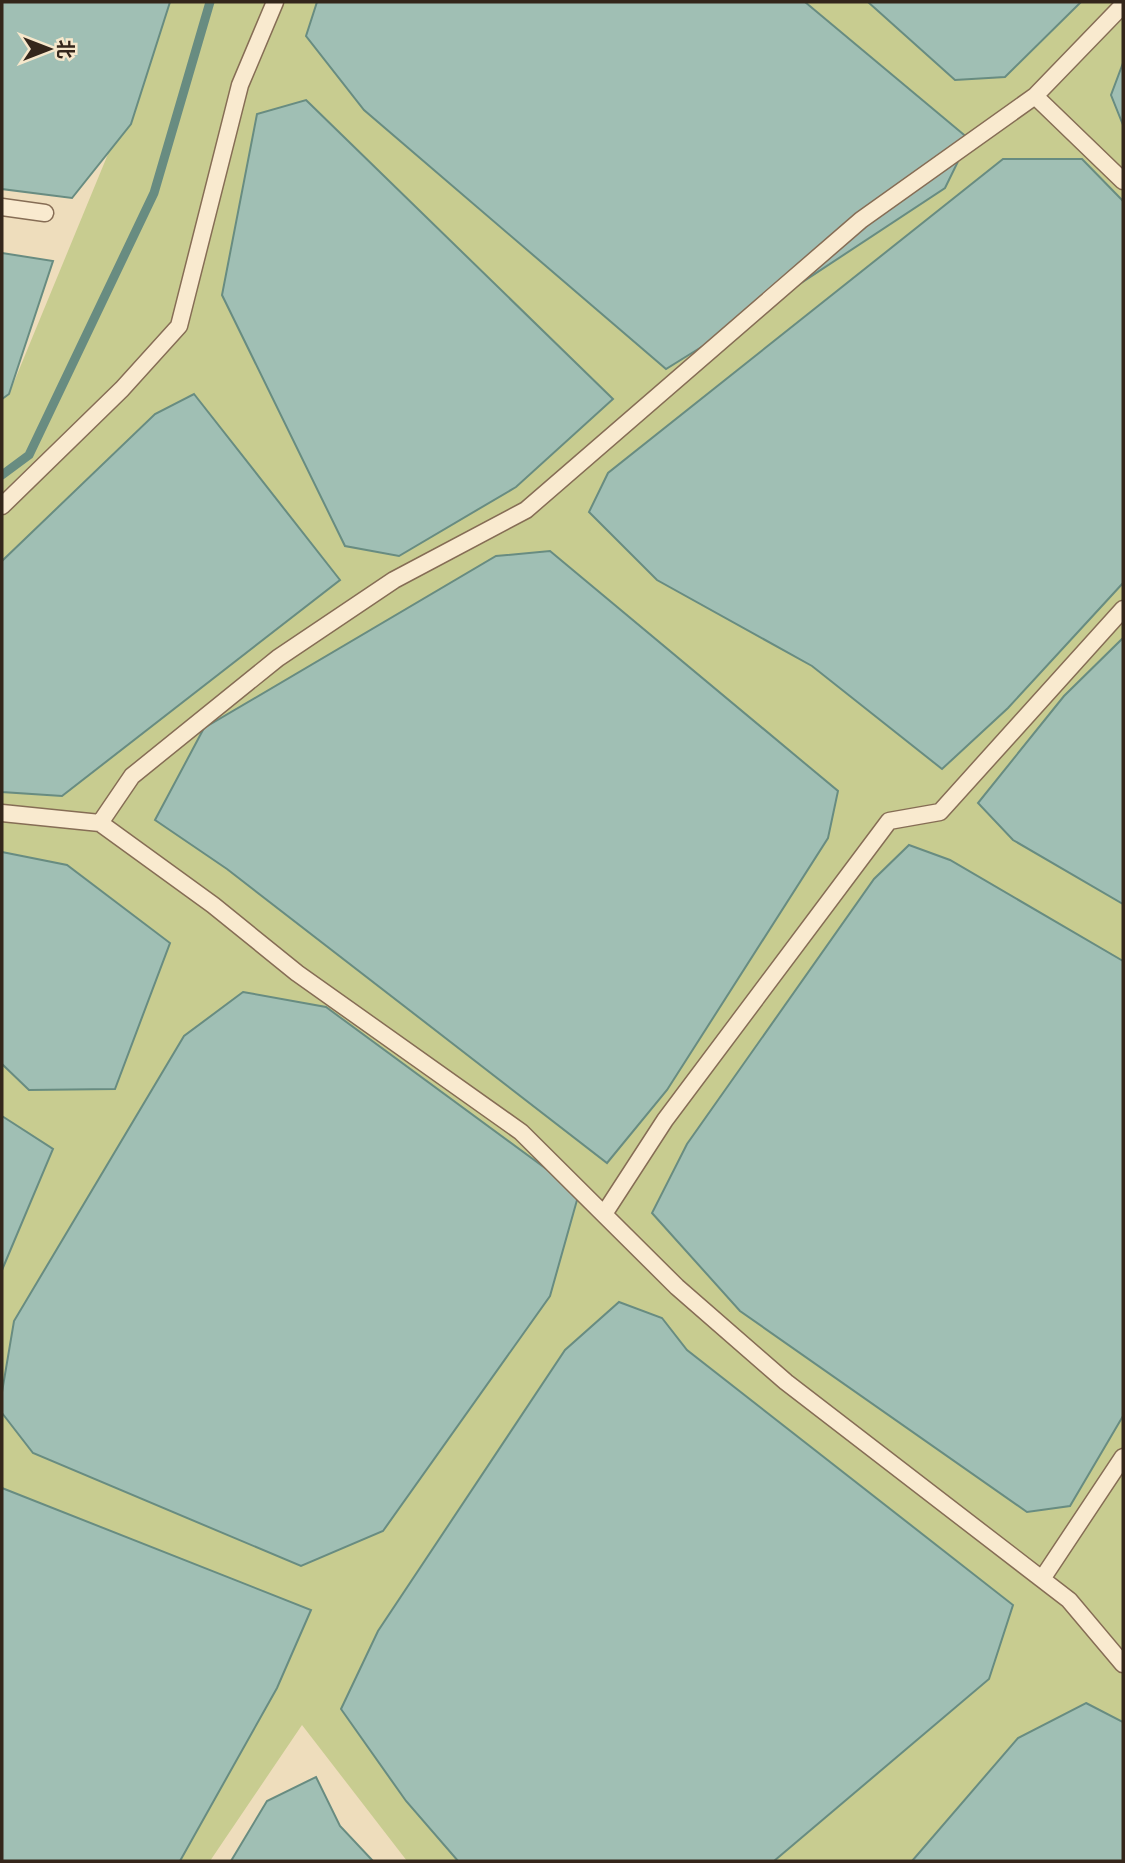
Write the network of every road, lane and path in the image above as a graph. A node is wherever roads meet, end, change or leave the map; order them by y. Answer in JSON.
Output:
{"nodes":[{"id":1,"x":275,"y":2,"type":"edge"},
{"id":2,"x":1123,"y":5,"type":"edge"},
{"id":3,"x":1035,"y":96,"type":"junction"},
{"id":4,"x":1123,"y":181,"type":"edge"},
{"id":5,"x":2,"y":207,"type":"edge"},
{"id":6,"x":45,"y":212,"type":"dead end"},
{"id":7,"x":2,"y":506,"type":"edge"},
{"id":8,"x":1123,"y":609,"type":"edge"},
{"id":9,"x":2,"y":813,"type":"edge"},
{"id":10,"x":100,"y":823,"type":"junction"},
{"id":11,"x":604,"y":1214,"type":"junction"},
{"id":12,"x":1123,"y":1457,"type":"edge"},
{"id":13,"x":1042,"y":1579,"type":"junction"},
{"id":14,"x":1123,"y":1664,"type":"edge"}],
"edges":[{"from":1,"to":7,"type":"lane"},
{"from":2,"to":3,"type":"lane"},
{"from":3,"to":4,"type":"lane"},
{"from":3,"to":10,"type":"lane"},
{"from":5,"to":6,"type":"lane"},
{"from":8,"to":11,"type":"lane"},
{"from":9,"to":10,"type":"lane"},
{"from":10,"to":11,"type":"lane"},
{"from":11,"to":13,"type":"lane"},
{"from":12,"to":13,"type":"lane"},
{"from":13,"to":14,"type":"lane"}]}
